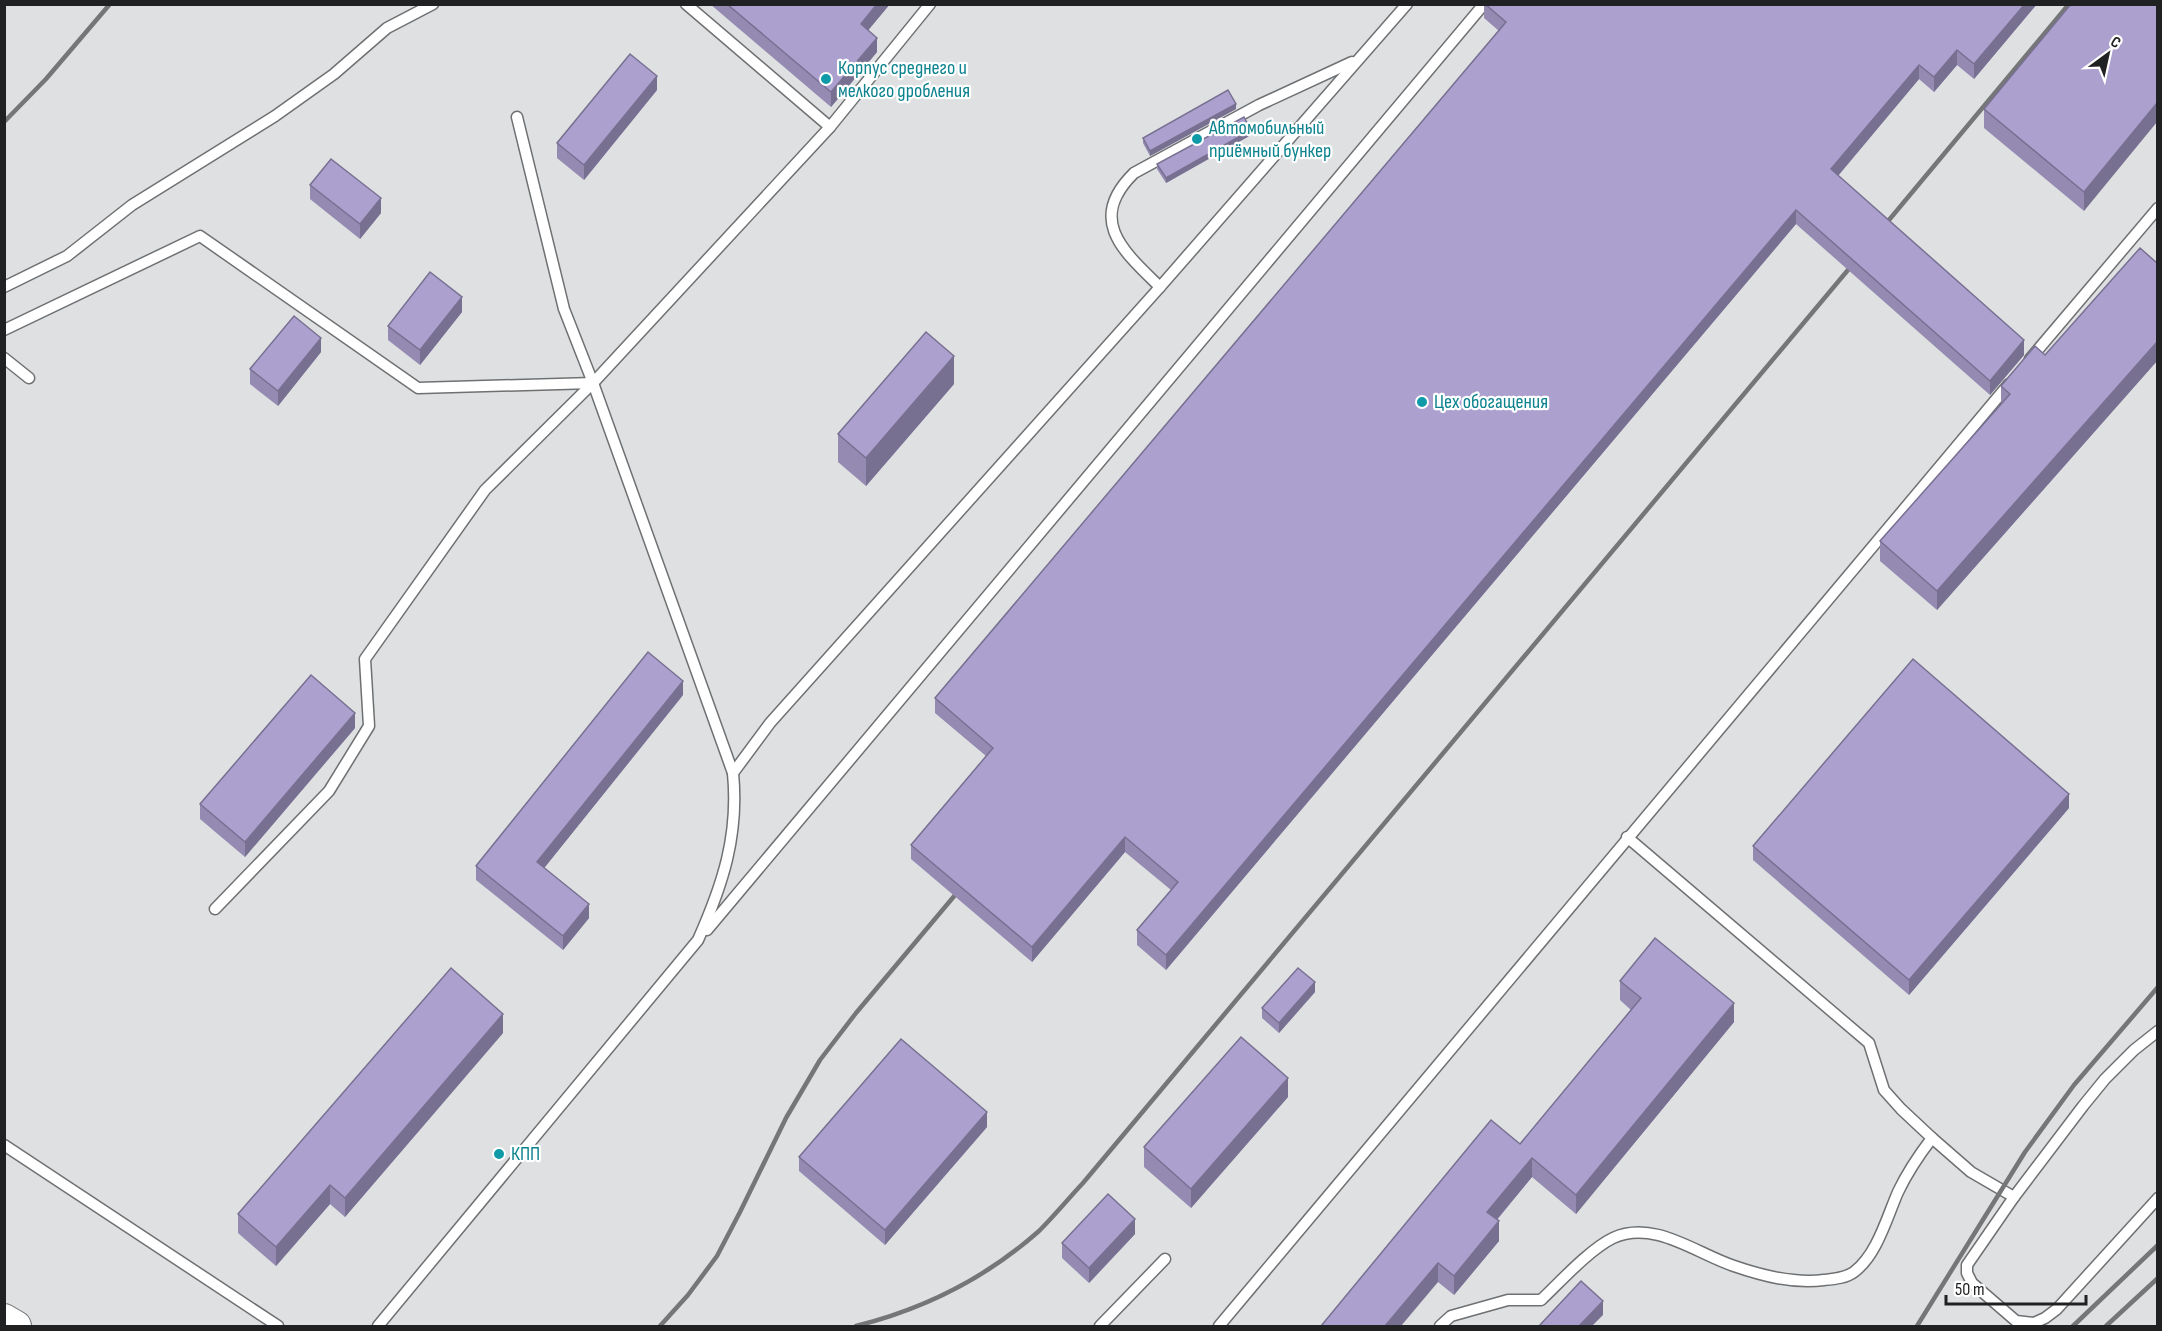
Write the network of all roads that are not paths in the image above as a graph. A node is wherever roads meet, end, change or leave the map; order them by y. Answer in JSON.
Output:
{"nodes":[{"id":1,"x":433,"y":4,"type":"edge"},
{"id":2,"x":686,"y":4,"type":"edge"},
{"id":3,"x":930,"y":4,"type":"edge"},
{"id":4,"x":1407,"y":4,"type":"edge"},
{"id":5,"x":1484,"y":4,"type":"edge"},
{"id":6,"x":1358,"y":59,"type":"junction"},
{"id":7,"x":517,"y":117,"type":"dead end"},
{"id":8,"x":830,"y":127,"type":"junction"},
{"id":9,"x":2157,"y":208,"type":"edge"},
{"id":10,"x":4,"y":286,"type":"edge"},
{"id":11,"x":1160,"y":286,"type":"junction"},
{"id":12,"x":4,"y":330,"type":"edge"},
{"id":13,"x":4,"y":358,"type":"edge"},
{"id":14,"x":29,"y":378,"type":"dead end"},
{"id":15,"x":593,"y":383,"type":"junction"},
{"id":16,"x":733,"y":773,"type":"junction"},
{"id":17,"x":1627,"y":837,"type":"junction"},
{"id":18,"x":215,"y":909,"type":"dead end"},
{"id":19,"x":698,"y":940,"type":"junction"},
{"id":20,"x":2157,"y":1031,"type":"edge"},
{"id":21,"x":1932,"y":1138,"type":"junction"},
{"id":22,"x":4,"y":1145,"type":"edge"},
{"id":23,"x":2014,"y":1197,"type":"junction"},
{"id":24,"x":2157,"y":1198,"type":"edge"},
{"id":25,"x":1165,"y":1259,"type":"dead end"},
{"id":26,"x":4,"y":1319,"type":"edge"},
{"id":27,"x":16,"y":1326,"type":"edge"},
{"id":28,"x":278,"y":1326,"type":"edge"},
{"id":29,"x":378,"y":1326,"type":"edge"},
{"id":30,"x":1100,"y":1326,"type":"edge"},
{"id":31,"x":1219,"y":1326,"type":"edge"},
{"id":32,"x":1440,"y":1326,"type":"edge"}],
"edges":[{"from":1,"to":10,"type":"lane"},
{"from":2,"to":8,"type":"lane"},
{"from":3,"to":8,"type":"lane"},
{"from":4,"to":6,"type":"lane"},
{"from":5,"to":19,"type":"lane"},
{"from":6,"to":11,"type":"lane"},
{"from":6,"to":11,"type":"lane"},
{"from":7,"to":15,"type":"lane"},
{"from":8,"to":15,"type":"lane"},
{"from":9,"to":17,"type":"lane"},
{"from":11,"to":16,"type":"lane"},
{"from":12,"to":15,"type":"lane"},
{"from":13,"to":14,"type":"lane"},
{"from":15,"to":16,"type":"lane"},
{"from":15,"to":18,"type":"lane"},
{"from":16,"to":19,"type":"lane"},
{"from":17,"to":21,"type":"lane"},
{"from":17,"to":31,"type":"lane"},
{"from":19,"to":29,"type":"lane"},
{"from":20,"to":23,"type":"lane"},
{"from":21,"to":23,"type":"lane"},
{"from":21,"to":32,"type":"lane"},
{"from":22,"to":28,"type":"lane"},
{"from":23,"to":24,"type":"lane"},
{"from":25,"to":30,"type":"lane"},
{"from":26,"to":27,"type":"main road"}]}
